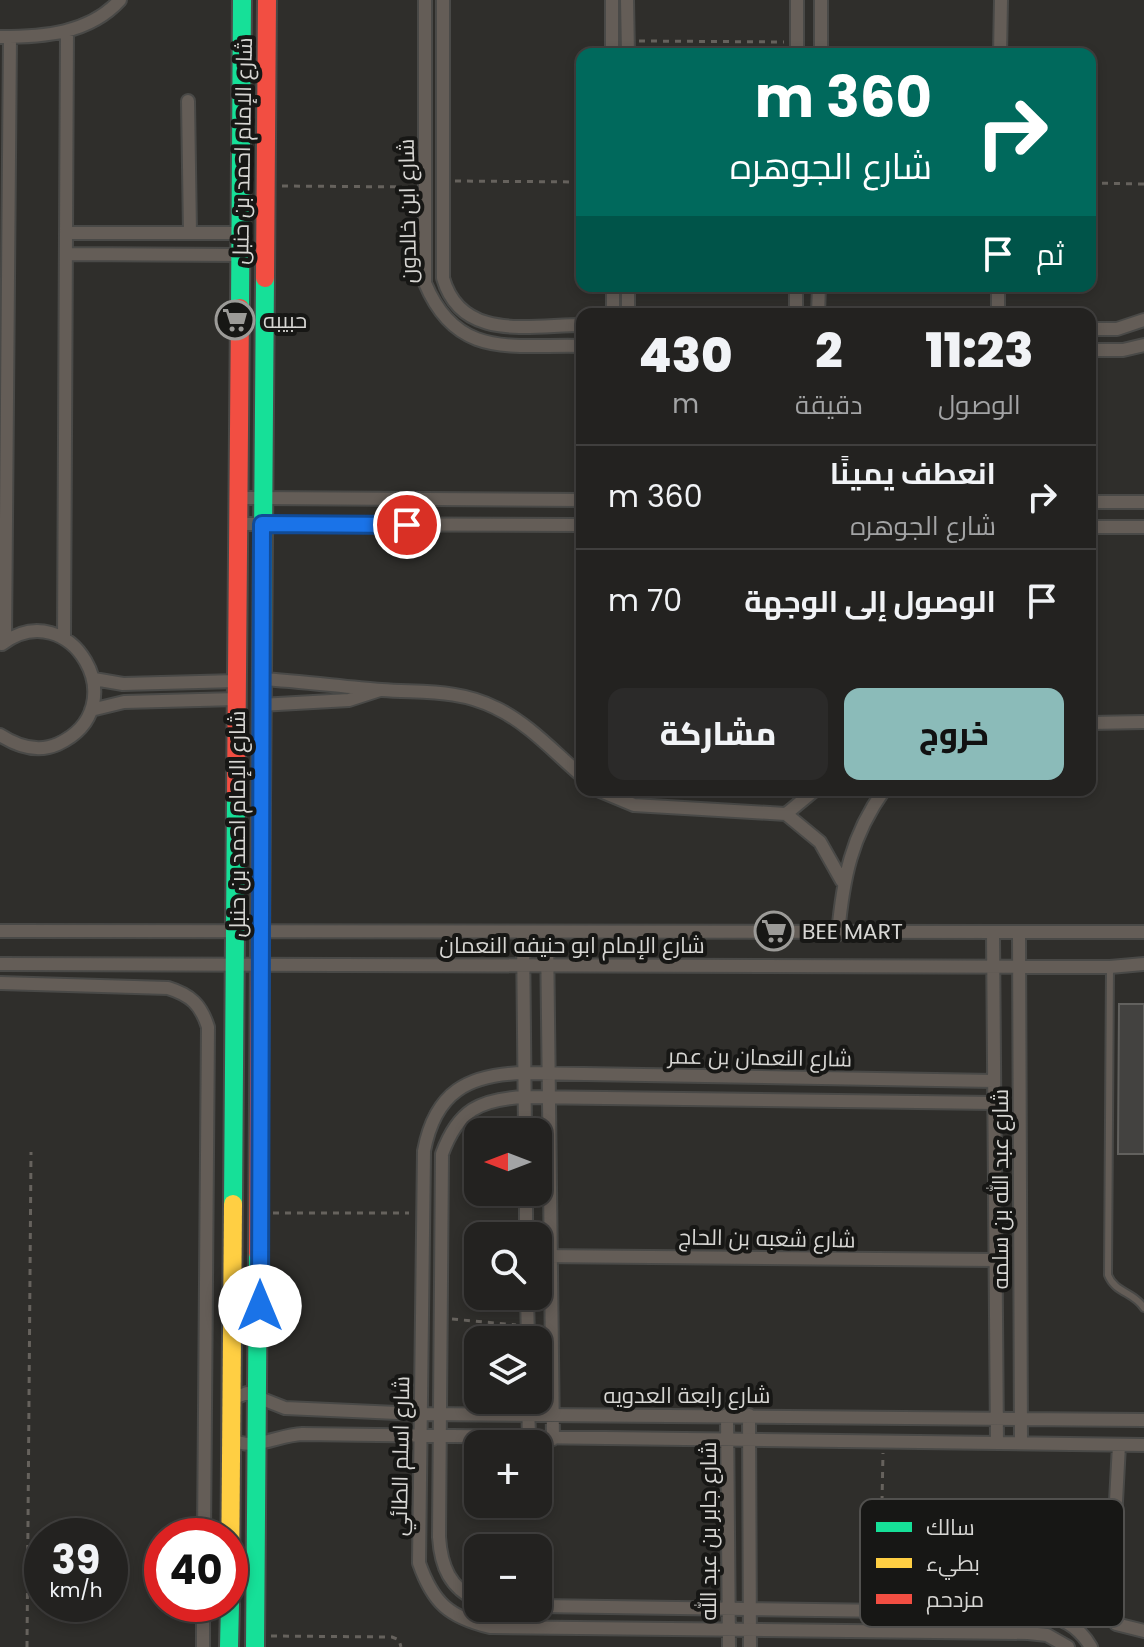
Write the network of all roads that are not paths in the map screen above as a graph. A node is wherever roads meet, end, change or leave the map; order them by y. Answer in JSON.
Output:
{"nodes":[{"id":1,"x":120,"y":0,"type":"edge"},
{"id":2,"x":242,"y":0,"type":"edge"},
{"id":3,"x":267,"y":0,"type":"edge"},
{"id":4,"x":425,"y":0,"type":"edge"},
{"id":5,"x":443,"y":0,"type":"edge"},
{"id":6,"x":612,"y":0,"type":"edge"},
{"id":7,"x":627,"y":0,"type":"edge"},
{"id":8,"x":797,"y":0,"type":"edge"},
{"id":9,"x":821,"y":0,"type":"edge"},
{"id":10,"x":1001,"y":0,"type":"edge"},
{"id":11,"x":67,"y":32,"type":"junction"},
{"id":12,"x":5,"y":37,"type":"edge"},
{"id":13,"x":628,"y":47,"type":"edge"},
{"id":14,"x":612,"y":48,"type":"edge"},
{"id":15,"x":797,"y":48,"type":"edge"},
{"id":16,"x":821,"y":48,"type":"edge"},
{"id":17,"x":1000,"y":48,"type":"edge"},
{"id":18,"x":188,"y":101,"type":"dead end"},
{"id":19,"x":241,"y":152,"type":"junction"},
{"id":20,"x":266,"y":153,"type":"junction"},
{"id":21,"x":443,"y":181,"type":"junction"},
{"id":22,"x":425,"y":184,"type":"junction"},
{"id":23,"x":4,"y":231,"type":"edge"},
{"id":24,"x":66,"y":233,"type":"junction"},
{"id":25,"x":190,"y":233,"type":"junction"},
{"id":26,"x":241,"y":233,"type":"junction"},
{"id":27,"x":4,"y":253,"type":"edge"},
{"id":28,"x":66,"y":254,"type":"junction"},
{"id":29,"x":241,"y":255,"type":"junction"},
{"id":30,"x":1144,"y":320,"type":"edge"},
{"id":31,"x":576,"y":325,"type":"edge"},
{"id":32,"x":1096,"y":329,"type":"edge"},
{"id":33,"x":1144,"y":345,"type":"edge"},
{"id":34,"x":576,"y":346,"type":"edge"},
{"id":35,"x":1096,"y":350,"type":"edge"},
{"id":36,"x":3,"y":453,"type":"edge"},
{"id":37,"x":239,"y":498,"type":"junction"},
{"id":38,"x":262,"y":498,"type":"junction"},
{"id":39,"x":576,"y":500,"type":"edge"},
{"id":40,"x":1096,"y":502,"type":"edge"},
{"id":41,"x":1144,"y":502,"type":"edge"},
{"id":42,"x":239,"y":524,"type":"junction"},
{"id":43,"x":262,"y":524,"type":"junction"},
{"id":44,"x":576,"y":525,"type":"edge"},
{"id":45,"x":1096,"y":527,"type":"edge"},
{"id":46,"x":1144,"y":527,"type":"edge"},
{"id":47,"x":64,"y":638,"type":"junction"},
{"id":48,"x":2,"y":643,"type":"edge"},
{"id":49,"x":94,"y":679,"type":"junction"},
{"id":50,"x":260,"y":679,"type":"junction"},
{"id":51,"x":237,"y":690,"type":"junction"},
{"id":52,"x":380,"y":690,"type":"junction"},
{"id":53,"x":260,"y":705,"type":"junction"},
{"id":54,"x":91,"y":710,"type":"junction"},
{"id":55,"x":1144,"y":722,"type":"edge"},
{"id":56,"x":1096,"y":723,"type":"edge"},
{"id":57,"x":0,"y":735,"type":"edge"},
{"id":58,"x":576,"y":771,"type":"edge"},
{"id":59,"x":612,"y":796,"type":"edge"},
{"id":60,"x":808,"y":796,"type":"edge"},
{"id":61,"x":880,"y":796,"type":"edge"},
{"id":62,"x":786,"y":814,"type":"junction"},
{"id":63,"x":842,"y":881,"type":"junction"},
{"id":64,"x":0,"y":931,"type":"edge"},
{"id":65,"x":1144,"y":932,"type":"edge"},
{"id":66,"x":236,"y":933,"type":"junction"},
{"id":67,"x":262,"y":933,"type":"junction"},
{"id":68,"x":523,"y":934,"type":"junction"},
{"id":69,"x":547,"y":934,"type":"junction"},
{"id":70,"x":838,"y":934,"type":"junction"},
{"id":71,"x":993,"y":934,"type":"junction"},
{"id":72,"x":1019,"y":934,"type":"junction"},
{"id":73,"x":0,"y":964,"type":"edge"},
{"id":74,"x":236,"y":964,"type":"junction"},
{"id":75,"x":262,"y":964,"type":"junction"},
{"id":76,"x":1144,"y":964,"type":"edge"},
{"id":77,"x":524,"y":965,"type":"junction"},
{"id":78,"x":547,"y":965,"type":"junction"},
{"id":79,"x":993,"y":967,"type":"junction"},
{"id":80,"x":1019,"y":967,"type":"junction"},
{"id":81,"x":1110,"y":967,"type":"junction"},
{"id":82,"x":0,"y":983,"type":"edge"},
{"id":83,"x":525,"y":1073,"type":"junction"},
{"id":84,"x":548,"y":1073,"type":"junction"},
{"id":85,"x":994,"y":1081,"type":"junction"},
{"id":86,"x":525,"y":1097,"type":"junction"},
{"id":87,"x":549,"y":1097,"type":"junction"},
{"id":88,"x":994,"y":1103,"type":"junction"},
{"id":89,"x":525,"y":1118,"type":"edge"},
{"id":90,"x":545,"y":1222,"type":"edge"},
{"id":91,"x":552,"y":1256,"type":"edge"},
{"id":92,"x":995,"y":1260,"type":"junction"},
{"id":93,"x":1144,"y":1308,"type":"edge"},
{"id":94,"x":234,"y":1398,"type":"junction"},
{"id":95,"x":259,"y":1399,"type":"junction"},
{"id":96,"x":420,"y":1414,"type":"junction"},
{"id":97,"x":441,"y":1414,"type":"junction"},
{"id":98,"x":464,"y":1414,"type":"edge"},
{"id":99,"x":529,"y":1414,"type":"edge"},
{"id":100,"x":552,"y":1414,"type":"joint"},
{"id":101,"x":727,"y":1415,"type":"junction"},
{"id":102,"x":749,"y":1415,"type":"junction"},
{"id":103,"x":996,"y":1418,"type":"junction"},
{"id":104,"x":1021,"y":1418,"type":"junction"},
{"id":105,"x":1144,"y":1420,"type":"edge"},
{"id":106,"x":529,"y":1430,"type":"edge"},
{"id":107,"x":420,"y":1438,"type":"junction"},
{"id":108,"x":440,"y":1438,"type":"junction"},
{"id":109,"x":464,"y":1438,"type":"edge"},
{"id":110,"x":553,"y":1439,"type":"joint"},
{"id":111,"x":233,"y":1440,"type":"junction"},
{"id":112,"x":728,"y":1440,"type":"junction"},
{"id":113,"x":749,"y":1441,"type":"junction"},
{"id":114,"x":258,"y":1443,"type":"junction"},
{"id":115,"x":997,"y":1443,"type":"junction"},
{"id":116,"x":1021,"y":1443,"type":"junction"},
{"id":117,"x":1119,"y":1445,"type":"junction"},
{"id":118,"x":1144,"y":1445,"type":"edge"},
{"id":119,"x":1116,"y":1499,"type":"edge"},
{"id":120,"x":204,"y":1518,"type":"edge"},
{"id":121,"x":231,"y":1518,"type":"edge"},
{"id":122,"x":464,"y":1592,"type":"edge"},
{"id":123,"x":552,"y":1606,"type":"edge"},
{"id":124,"x":729,"y":1608,"type":"junction"},
{"id":125,"x":750,"y":1608,"type":"junction"},
{"id":126,"x":860,"y":1610,"type":"edge"},
{"id":127,"x":203,"y":1622,"type":"edge"},
{"id":128,"x":230,"y":1622,"type":"edge"},
{"id":129,"x":1124,"y":1626,"type":"edge"},
{"id":130,"x":1076,"y":1627,"type":"edge"},
{"id":131,"x":729,"y":1630,"type":"junction"},
{"id":132,"x":750,"y":1630,"type":"junction"},
{"id":133,"x":1144,"y":1631,"type":"edge"},
{"id":134,"x":256,"y":1642,"type":"edge"},
{"id":135,"x":203,"y":1647,"type":"edge"},
{"id":136,"x":229,"y":1647,"type":"edge"},
{"id":137,"x":729,"y":1647,"type":"edge"},
{"id":138,"x":750,"y":1647,"type":"edge"},
{"id":139,"x":1068,"y":1647,"type":"edge"},
{"id":140,"x":1091,"y":1647,"type":"edge"}],
"edges":[{"from":1,"to":11,"type":"street"},
{"from":2,"to":19,"type":"street","name":"شارع الإمام احمد بن حنبل"},
{"from":3,"to":20,"type":"street","name":"شارع الإمام احمد بن حنبل"},
{"from":4,"to":22,"type":"street","name":"شارع ابن خالدون"},
{"from":5,"to":21,"type":"street","name":"شارع ابن خالدون"},
{"from":6,"to":14,"type":"street"},
{"from":7,"to":13,"type":"street"},
{"from":8,"to":15,"type":"street"},
{"from":9,"to":16,"type":"street"},
{"from":10,"to":17,"type":"street"},
{"from":11,"to":12,"type":"street"},
{"from":11,"to":24,"type":"street"},
{"from":12,"to":23,"type":"street"},
{"from":18,"to":25,"type":"street"},
{"from":19,"to":20,"type":"street"},
{"from":19,"to":26,"type":"street","name":"شارع الإمام احمد بن حنبل"},
{"from":20,"to":38,"type":"street","name":"شارع الإمام احمد بن حنبل"},
{"from":21,"to":22,"type":"street"},
{"from":21,"to":31,"type":"street","name":"شارع ابن خالدون"},
{"from":22,"to":34,"type":"street","name":"شارع ابن خالدون"},
{"from":23,"to":27,"type":"street"},
{"from":24,"to":25,"type":"street"},
{"from":24,"to":28,"type":"street"},
{"from":25,"to":26,"type":"street"},
{"from":26,"to":29,"type":"street","name":"شارع الإمام احمد بن حنبل"},
{"from":27,"to":36,"type":"street"},
{"from":28,"to":29,"type":"street"},
{"from":28,"to":47,"type":"street"},
{"from":29,"to":37,"type":"street","name":"شارع الإمام احمد بن حنبل"},
{"from":30,"to":32,"type":"street"},
{"from":33,"to":35,"type":"street"},
{"from":36,"to":48,"type":"street"},
{"from":37,"to":38,"type":"street"},
{"from":37,"to":42,"type":"street","name":"شارع الإمام احمد بن حنبل"},
{"from":38,"to":39,"type":"street"},
{"from":38,"to":43,"type":"street","name":"شارع الإمام احمد بن حنبل"},
{"from":40,"to":41,"type":"street"},
{"from":42,"to":43,"type":"street"},
{"from":42,"to":51,"type":"street","name":"شارع الإمام احمد بن حنبل"},
{"from":43,"to":44,"type":"street"},
{"from":43,"to":50,"type":"street","name":"شارع الإمام احمد بن حنبل"},
{"from":45,"to":46,"type":"street"},
{"from":47,"to":48,"type":"street"},
{"from":47,"to":49,"type":"street"},
{"from":49,"to":51,"type":"street"},
{"from":49,"to":54,"type":"street"},
{"from":50,"to":52,"type":"street"},
{"from":50,"to":53,"type":"street","name":"شارع الإمام احمد بن حنبل"},
{"from":51,"to":54,"type":"street"},
{"from":51,"to":66,"type":"street","name":"شارع الإمام احمد بن حنبل"},
{"from":52,"to":53,"type":"street"},
{"from":52,"to":58,"type":"street"},
{"from":53,"to":67,"type":"street","name":"شارع الإمام احمد بن حنبل"},
{"from":54,"to":57,"type":"street"},
{"from":55,"to":56,"type":"street"},
{"from":59,"to":62,"type":"street"},
{"from":60,"to":62,"type":"street"},
{"from":61,"to":63,"type":"street"},
{"from":62,"to":63,"type":"street"},
{"from":63,"to":70,"type":"street"},
{"from":64,"to":66,"type":"street","name":"شارع الإمام ابو حنيفه النعمان"},
{"from":65,"to":72,"type":"street","name":"شارع الإمام ابو حنيفه النعمان"},
{"from":66,"to":67,"type":"street","name":"شارع الإمام ابو حنيفه النعمان"},
{"from":66,"to":74,"type":"street","name":"شارع الإمام احمد بن حنبل"},
{"from":67,"to":68,"type":"street","name":"شارع الإمام ابو حنيفه النعمان"},
{"from":67,"to":75,"type":"street","name":"شارع الإمام احمد بن حنبل"},
{"from":68,"to":69,"type":"street","name":"شارع الإمام ابو حنيفه النعمان"},
{"from":68,"to":77,"type":"street"},
{"from":69,"to":70,"type":"street","name":"شارع الإمام ابو حنيفه النعمان"},
{"from":69,"to":78,"type":"street"},
{"from":70,"to":71,"type":"street","name":"شارع الإمام ابو حنيفه النعمان"},
{"from":71,"to":72,"type":"street","name":"شارع الإمام ابو حنيفه النعمان"},
{"from":71,"to":79,"type":"street","name":"شارع عبد الله بن سلمه"},
{"from":72,"to":80,"type":"street","name":"شارع عبد الله بن سلمه"},
{"from":73,"to":74,"type":"street","name":"شارع الإمام ابو حنيفه النعمان"},
{"from":74,"to":75,"type":"street","name":"شارع الإمام ابو حنيفه النعمان"},
{"from":74,"to":94,"type":"street","name":"شارع الإمام احمد بن حنبل"},
{"from":75,"to":77,"type":"street","name":"شارع الإمام ابو حنيفه النعمان"},
{"from":75,"to":95,"type":"street","name":"شارع الإمام احمد بن حنبل"},
{"from":76,"to":81,"type":"street","name":"شارع الإمام ابو حنيفه النعمان"},
{"from":77,"to":78,"type":"street","name":"شارع الإمام ابو حنيفه النعمان"},
{"from":77,"to":83,"type":"street"},
{"from":78,"to":79,"type":"street","name":"شارع الإمام ابو حنيفه النعمان"},
{"from":78,"to":84,"type":"street"},
{"from":79,"to":80,"type":"street","name":"شارع الإمام ابو حنيفه النعمان"},
{"from":79,"to":85,"type":"street","name":"شارع عبد الله بن سلمه"},
{"from":80,"to":81,"type":"street","name":"شارع الإمام ابو حنيفه النعمان"},
{"from":80,"to":104,"type":"street","name":"شارع عبد الله بن سلمه"},
{"from":81,"to":93,"type":"lane"},
{"from":82,"to":120,"type":"street"},
{"from":83,"to":84,"type":"street","name":"شارع النعمان بن عمر"},
{"from":83,"to":86,"type":"street"},
{"from":83,"to":96,"type":"street","name":"شارع اسلم الطائي"},
{"from":84,"to":85,"type":"street","name":"شارع النعمان بن عمر"},
{"from":84,"to":87,"type":"street"},
{"from":85,"to":88,"type":"street","name":"شارع عبد الله بن سلمه"},
{"from":86,"to":87,"type":"street","name":"شارع النعمان بن عمر"},
{"from":86,"to":89,"type":"street"},
{"from":86,"to":97,"type":"street","name":"شارع اسلم الطائي"},
{"from":87,"to":88,"type":"street","name":"شارع النعمان بن عمر"},
{"from":87,"to":90,"type":"street"},
{"from":88,"to":92,"type":"street","name":"شارع عبد الله بن سلمه"},
{"from":91,"to":92,"type":"street","name":"شارع شعبه بن الحاج"},
{"from":92,"to":103,"type":"street","name":"شارع عبد الله بن سلمه"},
{"from":94,"to":95,"type":"street","name":"شارع رابعة العدويه"},
{"from":94,"to":111,"type":"street","name":"شارع الإمام احمد بن حنبل"},
{"from":95,"to":96,"type":"street","name":"شارع رابعة العدويه"},
{"from":95,"to":114,"type":"street","name":"شارع الإمام احمد بن حنبل"},
{"from":96,"to":97,"type":"street","name":"شارع رابعة العدويه"},
{"from":96,"to":107,"type":"street","name":"شارع اسلم الطائي"},
{"from":97,"to":98,"type":"street","name":"شارع رابعة العدويه"},
{"from":97,"to":108,"type":"street","name":"شارع اسلم الطائي"},
{"from":99,"to":106,"type":"street"},
{"from":100,"to":101,"type":"street","name":"شارع رابعة العدويه"},
{"from":100,"to":110,"type":"street"},
{"from":101,"to":102,"type":"street","name":"شارع رابعة العدويه"},
{"from":101,"to":112,"type":"street","name":"شارع جابر بن عبد الله"},
{"from":102,"to":103,"type":"street","name":"شارع رابعة العدويه"},
{"from":102,"to":113,"type":"street","name":"شارع جابر بن عبد الله"},
{"from":103,"to":104,"type":"street","name":"شارع رابعة العدويه"},
{"from":103,"to":115,"type":"street","name":"شارع عبد الله بن سلمه"},
{"from":104,"to":105,"type":"street","name":"شارع رابعة العدويه"},
{"from":104,"to":116,"type":"street","name":"شارع عبد الله بن سلمه"},
{"from":107,"to":108,"type":"street","name":"شارع رابعة العدويه"},
{"from":107,"to":114,"type":"street","name":"شارع رابعة العدويه"},
{"from":107,"to":131,"type":"street","name":"شارع اسلم الطائي"},
{"from":108,"to":109,"type":"street","name":"شارع رابعة العدويه"},
{"from":108,"to":122,"type":"street","name":"شارع اسلم الطائي"},
{"from":110,"to":112,"type":"street","name":"شارع رابعة العدويه"},
{"from":111,"to":114,"type":"street","name":"شارع رابعة العدويه"},
{"from":111,"to":121,"type":"street","name":"شارع الإمام احمد بن حنبل"},
{"from":112,"to":113,"type":"street","name":"شارع رابعة العدويه"},
{"from":112,"to":124,"type":"street","name":"شارع جابر بن عبد الله"},
{"from":113,"to":115,"type":"street","name":"شارع رابعة العدويه"},
{"from":113,"to":125,"type":"street","name":"شارع جابر بن عبد الله"},
{"from":114,"to":134,"type":"street","name":"شارع الإمام احمد بن حنبل"},
{"from":115,"to":116,"type":"street","name":"شارع رابعة العدويه"},
{"from":116,"to":117,"type":"street","name":"شارع رابعة العدويه"},
{"from":117,"to":118,"type":"street","name":"شارع رابعة العدويه"},
{"from":117,"to":119,"type":"street"},
{"from":123,"to":124,"type":"street"},
{"from":124,"to":125,"type":"street"},
{"from":124,"to":131,"type":"street","name":"شارع جابر بن عبد الله"},
{"from":125,"to":126,"type":"street"},
{"from":125,"to":132,"type":"street","name":"شارع جابر بن عبد الله"},
{"from":127,"to":135,"type":"street"},
{"from":128,"to":136,"type":"street"},
{"from":129,"to":133,"type":"street"},
{"from":130,"to":140,"type":"street"},
{"from":131,"to":132,"type":"street","name":"شارع اسلم الطائي"},
{"from":131,"to":137,"type":"street","name":"شارع جابر بن عبد الله"},
{"from":132,"to":138,"type":"street","name":"شارع جابر بن عبد الله"},
{"from":132,"to":139,"type":"street","name":"شارع اسلم الطائي"}]}
